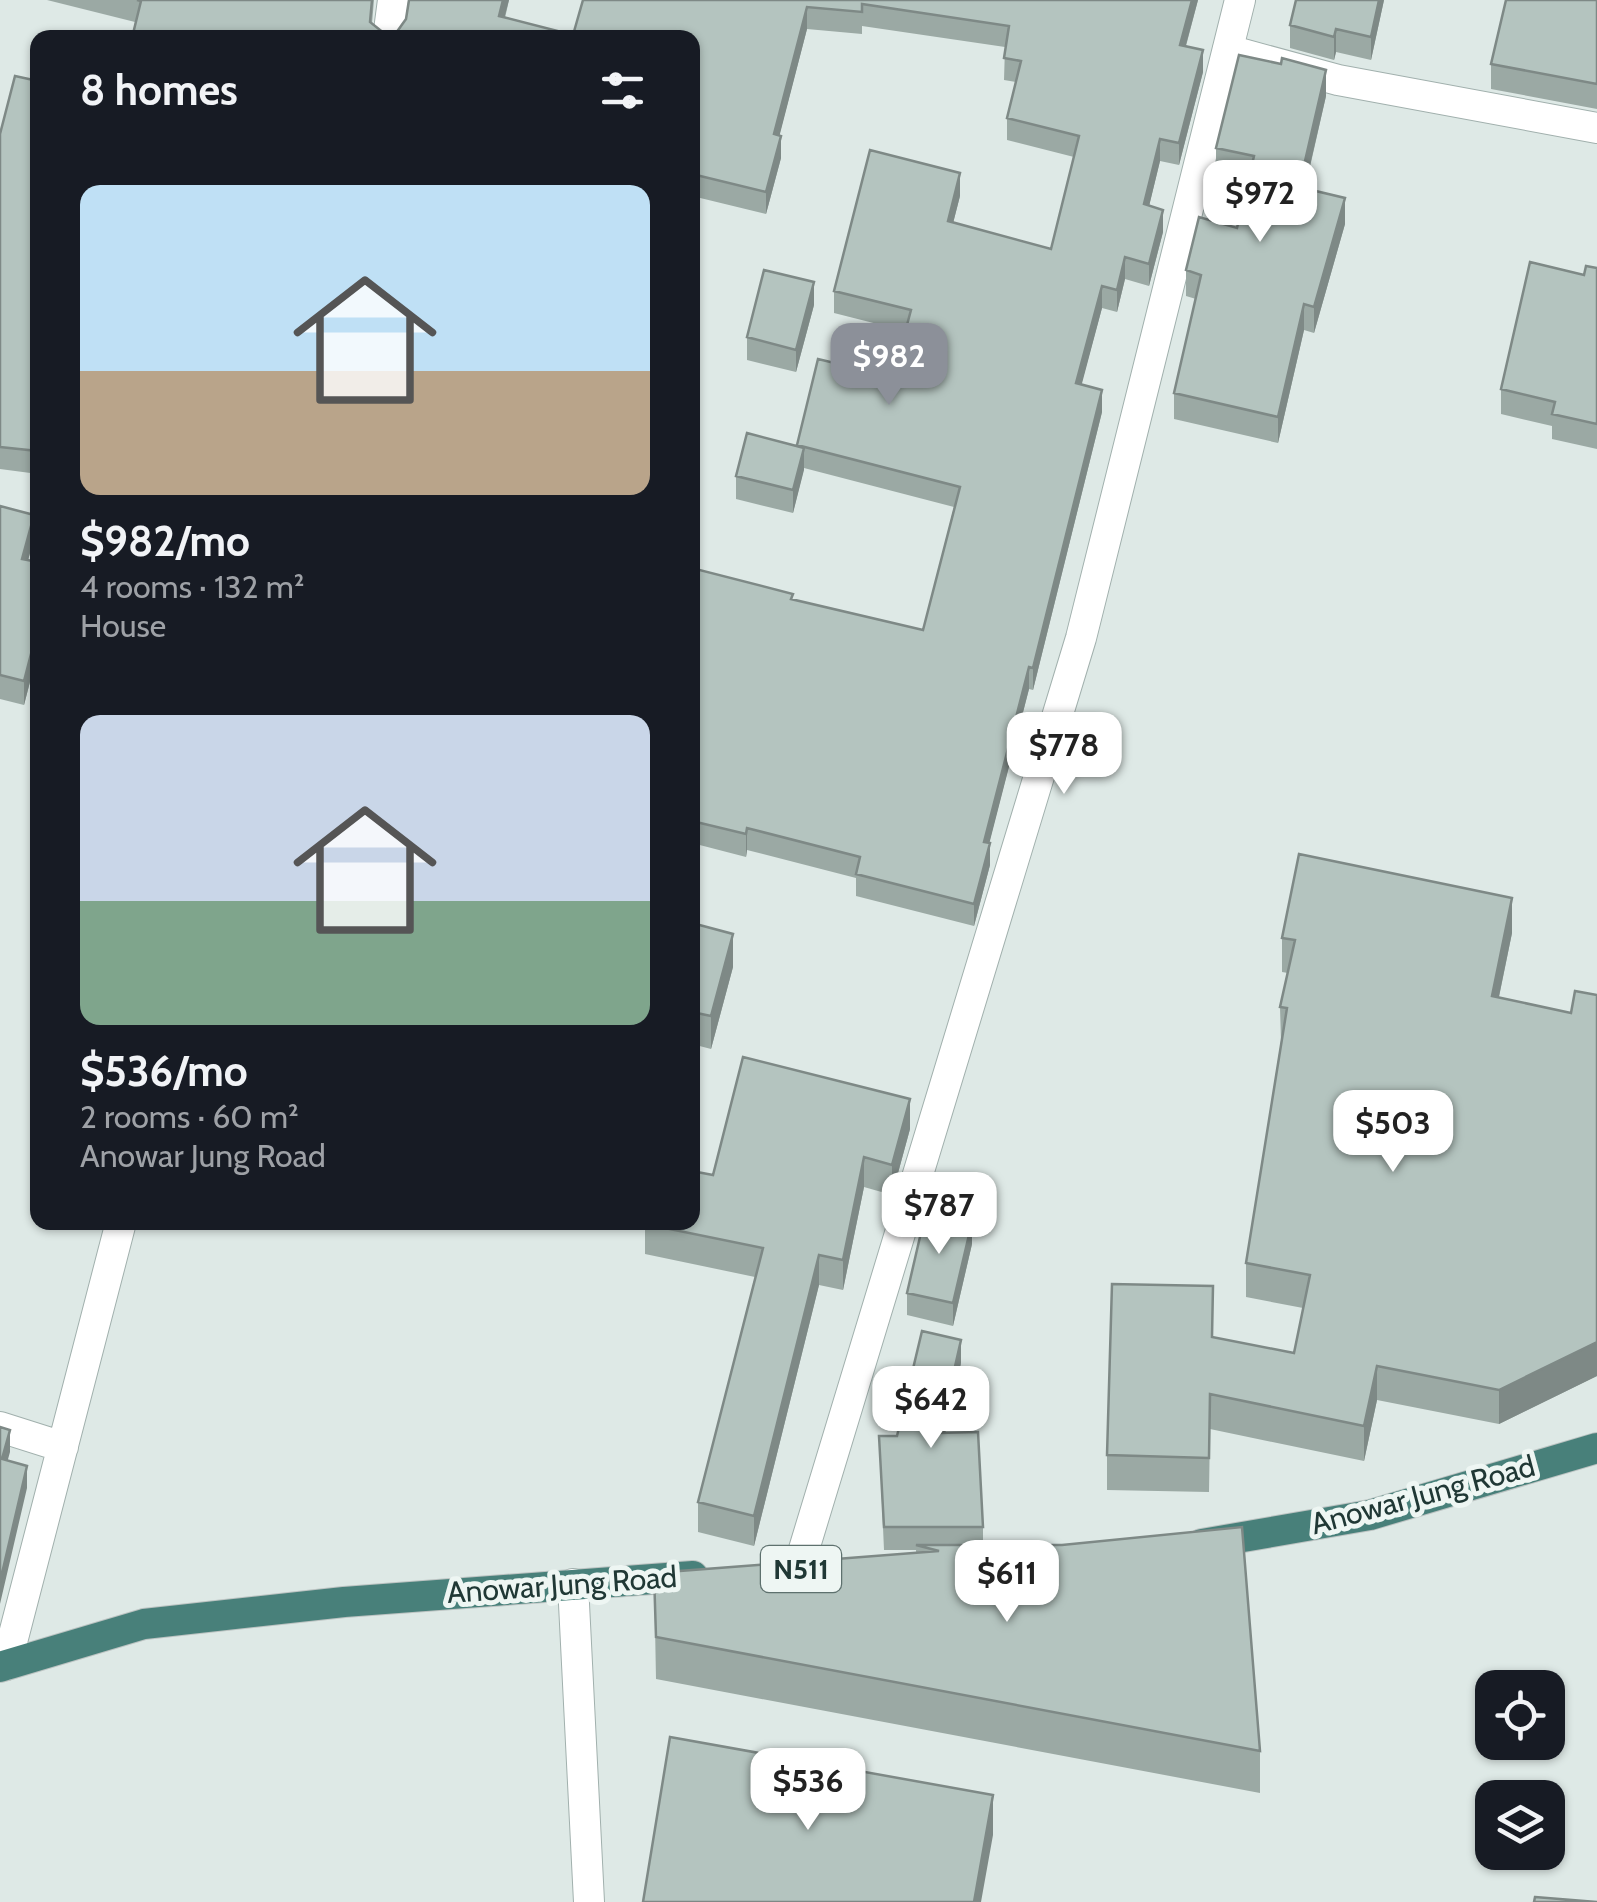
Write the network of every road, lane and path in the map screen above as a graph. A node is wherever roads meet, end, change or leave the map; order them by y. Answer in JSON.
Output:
{"nodes":[{"id":1,"x":394,"y":0,"type":"edge"},
{"id":2,"x":1240,"y":0,"type":"edge"},
{"id":3,"x":389,"y":30,"type":"edge"},
{"id":4,"x":1228,"y":50,"type":"junction"},
{"id":5,"x":1597,"y":128,"type":"edge"},
{"id":6,"x":119,"y":1230,"type":"edge"},
{"id":7,"x":0,"y":1428,"type":"edge"},
{"id":8,"x":63,"y":1447,"type":"junction"},
{"id":9,"x":1597,"y":1448,"type":"edge"},
{"id":10,"x":1178,"y":1548,"type":"edge"},
{"id":11,"x":798,"y":1569,"type":"junction"},
{"id":12,"x":836,"y":1569,"type":"edge"},
{"id":13,"x":761,"y":1572,"type":"edge"},
{"id":14,"x":723,"y":1574,"type":"edge"},
{"id":15,"x":573,"y":1584,"type":"junction"},
{"id":16,"x":3,"y":1666,"type":"edge"},
{"id":17,"x":589,"y":1902,"type":"edge"}],
"edges":[{"from":1,"to":3,"type":"street"},
{"from":2,"to":4,"type":"street"},
{"from":4,"to":5,"type":"street"},
{"from":4,"to":11,"type":"street"},
{"from":6,"to":8,"type":"street"},
{"from":7,"to":8,"type":"street"},
{"from":8,"to":16,"type":"street"},
{"from":9,"to":10,"type":"highway","name":"Anowar Jung Road"},
{"from":11,"to":12,"type":"highway","number":"N511"},
{"from":11,"to":13,"type":"highway","number":"N511"},
{"from":14,"to":15,"type":"highway","name":"Anowar Jung Road","number":"N511"},
{"from":15,"to":16,"type":"highway","name":"Anowar Jung Road","number":"N511"},
{"from":15,"to":17,"type":"street"}]}
